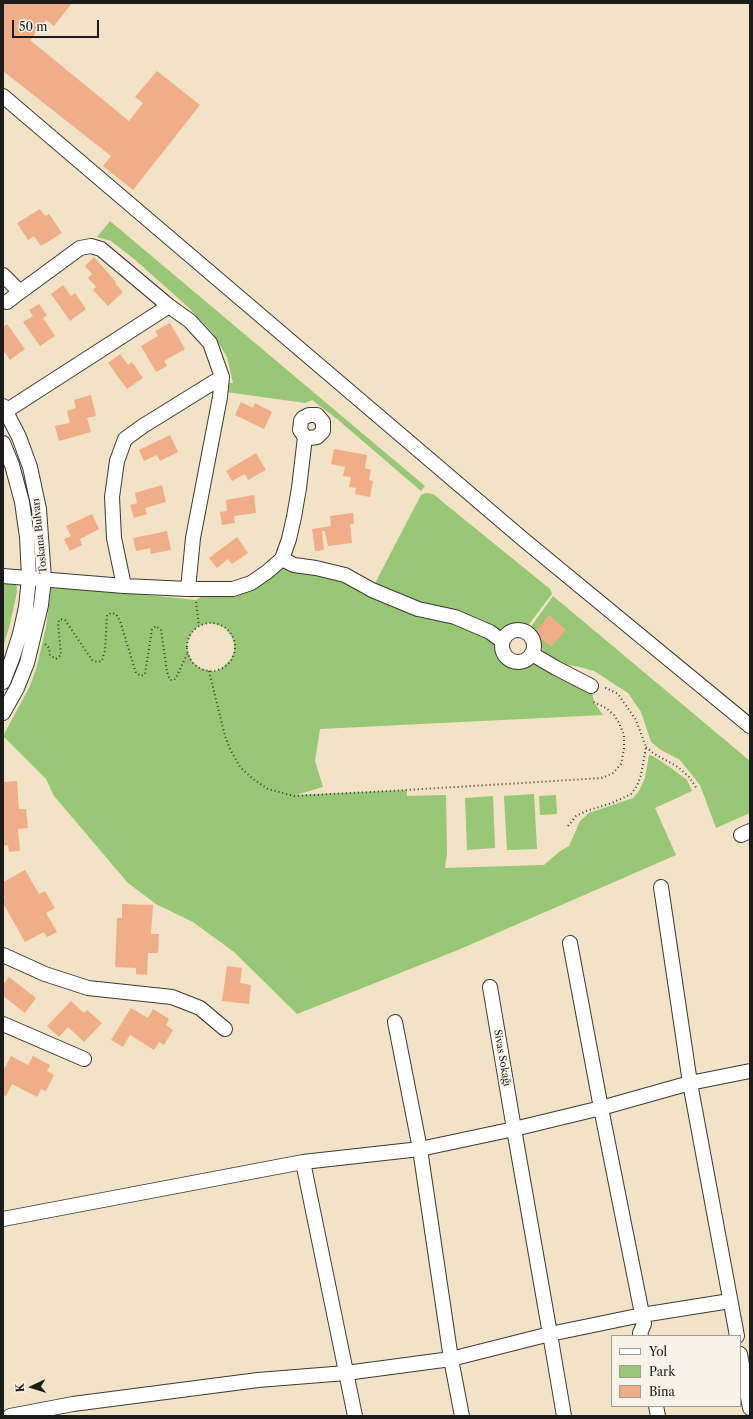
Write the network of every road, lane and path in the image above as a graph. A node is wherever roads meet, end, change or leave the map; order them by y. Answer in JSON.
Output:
{"nodes":[{"id":1,"x":3,"y":96,"type":"edge"},
{"id":2,"x":3,"y":275,"type":"edge"},
{"id":3,"x":20,"y":292,"type":"junction"},
{"id":4,"x":7,"y":302,"type":"dead end"},
{"id":5,"x":169,"y":306,"type":"junction"},
{"id":6,"x":222,"y":377,"type":"junction"},
{"id":7,"x":5,"y":408,"type":"edge"},
{"id":8,"x":305,"y":437,"type":"dead end"},
{"id":9,"x":3,"y":443,"type":"edge"},
{"id":10,"x":282,"y":559,"type":"junction"},
{"id":11,"x":3,"y":576,"type":"edge"},
{"id":12,"x":29,"y":578,"type":"junction"},
{"id":13,"x":44,"y":579,"type":"junction"},
{"id":14,"x":124,"y":586,"type":"junction"},
{"id":15,"x":188,"y":589,"type":"junction"},
{"id":16,"x":199,"y":626,"type":"junction"},
{"id":17,"x":34,"y":638,"type":"junction"},
{"id":18,"x":502,"y":641,"type":"junction"},
{"id":19,"x":188,"y":652,"type":"junction"},
{"id":20,"x":532,"y":654,"type":"junction"},
{"id":21,"x":209,"y":671,"type":"junction"},
{"id":22,"x":3,"y":682,"type":"edge"},
{"id":23,"x":591,"y":686,"type":"junction"},
{"id":24,"x":3,"y":713,"type":"edge"},
{"id":25,"x":750,"y":726,"type":"edge"},
{"id":26,"x":646,"y":747,"type":"junction"},
{"id":27,"x":697,"y":789,"type":"dead end"},
{"id":28,"x":568,"y":826,"type":"dead end"},
{"id":29,"x":661,"y":887,"type":"dead end"},
{"id":30,"x":570,"y":943,"type":"dead end"},
{"id":31,"x":3,"y":955,"type":"edge"},
{"id":32,"x":490,"y":987,"type":"dead end"},
{"id":33,"x":395,"y":1022,"type":"dead end"},
{"id":34,"x":3,"y":1024,"type":"edge"},
{"id":35,"x":225,"y":1029,"type":"dead end"},
{"id":36,"x":84,"y":1059,"type":"dead end"},
{"id":37,"x":750,"y":1071,"type":"edge"},
{"id":38,"x":690,"y":1082,"type":"junction"},
{"id":39,"x":601,"y":1108,"type":"junction"},
{"id":40,"x":514,"y":1129,"type":"junction"},
{"id":41,"x":420,"y":1149,"type":"junction"},
{"id":42,"x":303,"y":1162,"type":"junction"},
{"id":43,"x":3,"y":1219,"type":"edge"},
{"id":44,"x":730,"y":1301,"type":"junction"},
{"id":45,"x":642,"y":1315,"type":"junction"},
{"id":46,"x":550,"y":1334,"type":"junction"},
{"id":47,"x":641,"y":1335,"type":"edge"},
{"id":48,"x":737,"y":1335,"type":"edge"},
{"id":49,"x":451,"y":1359,"type":"junction"},
{"id":50,"x":741,"y":1359,"type":"edge"},
{"id":51,"x":346,"y":1373,"type":"junction"},
{"id":52,"x":750,"y":1408,"type":"edge"},
{"id":53,"x":75,"y":1410,"type":"edge"},
{"id":54,"x":10,"y":1416,"type":"edge"},
{"id":55,"x":355,"y":1416,"type":"edge"},
{"id":56,"x":462,"y":1416,"type":"edge"},
{"id":57,"x":564,"y":1416,"type":"edge"}],
"edges":[{"from":1,"to":25,"type":"street"},
{"from":2,"to":3,"type":"street"},
{"from":3,"to":4,"type":"street"},
{"from":3,"to":5,"type":"street"},
{"from":5,"to":6,"type":"street"},
{"from":5,"to":7,"type":"street"},
{"from":6,"to":14,"type":"street"},
{"from":6,"to":15,"type":"street"},
{"from":7,"to":13,"type":"street","name":"Toskana Bulvarı"},
{"from":8,"to":10,"type":"street"},
{"from":9,"to":12,"type":"street","name":"Toskana Bulvarı"},
{"from":10,"to":15,"type":"street"},
{"from":10,"to":18,"type":"street"},
{"from":11,"to":12,"type":"street"},
{"from":12,"to":13,"type":"street"},
{"from":12,"to":22,"type":"street","name":"Toskana Bulvarı"},
{"from":13,"to":14,"type":"street"},
{"from":13,"to":17,"type":"street","name":"Toskana Bulvarı"},
{"from":14,"to":15,"type":"street"},
{"from":15,"to":16,"type":"path"},
{"from":16,"to":19,"type":"path"},
{"from":16,"to":21,"type":"path"},
{"from":17,"to":19,"type":"path"},
{"from":17,"to":24,"type":"street","name":"Toskana Bulvarı"},
{"from":18,"to":20,"type":"street"},
{"from":18,"to":20,"type":"street"},
{"from":19,"to":21,"type":"path"},
{"from":20,"to":23,"type":"street"},
{"from":21,"to":23,"type":"path"},
{"from":23,"to":26,"type":"path"},
{"from":26,"to":27,"type":"path"},
{"from":26,"to":28,"type":"path"},
{"from":29,"to":38,"type":"street"},
{"from":30,"to":39,"type":"street"},
{"from":31,"to":35,"type":"street"},
{"from":32,"to":40,"type":"street","name":"Sivas Sokağı"},
{"from":33,"to":41,"type":"street"},
{"from":34,"to":36,"type":"street"},
{"from":37,"to":38,"type":"street"},
{"from":38,"to":39,"type":"street"},
{"from":38,"to":44,"type":"street"},
{"from":39,"to":40,"type":"street"},
{"from":39,"to":45,"type":"street"},
{"from":40,"to":41,"type":"street"},
{"from":40,"to":46,"type":"street","name":"Sivas Sokağı"},
{"from":41,"to":42,"type":"street"},
{"from":41,"to":49,"type":"street"},
{"from":42,"to":43,"type":"street"},
{"from":42,"to":51,"type":"street"},
{"from":44,"to":45,"type":"street"},
{"from":44,"to":48,"type":"street"},
{"from":45,"to":46,"type":"street"},
{"from":45,"to":47,"type":"street"},
{"from":46,"to":49,"type":"street"},
{"from":46,"to":57,"type":"street","name":"Sivas Sokağı"},
{"from":49,"to":51,"type":"street"},
{"from":49,"to":56,"type":"street"},
{"from":50,"to":52,"type":"street"},
{"from":51,"to":53,"type":"street"},
{"from":51,"to":55,"type":"street"},
{"from":53,"to":54,"type":"street"}]}
